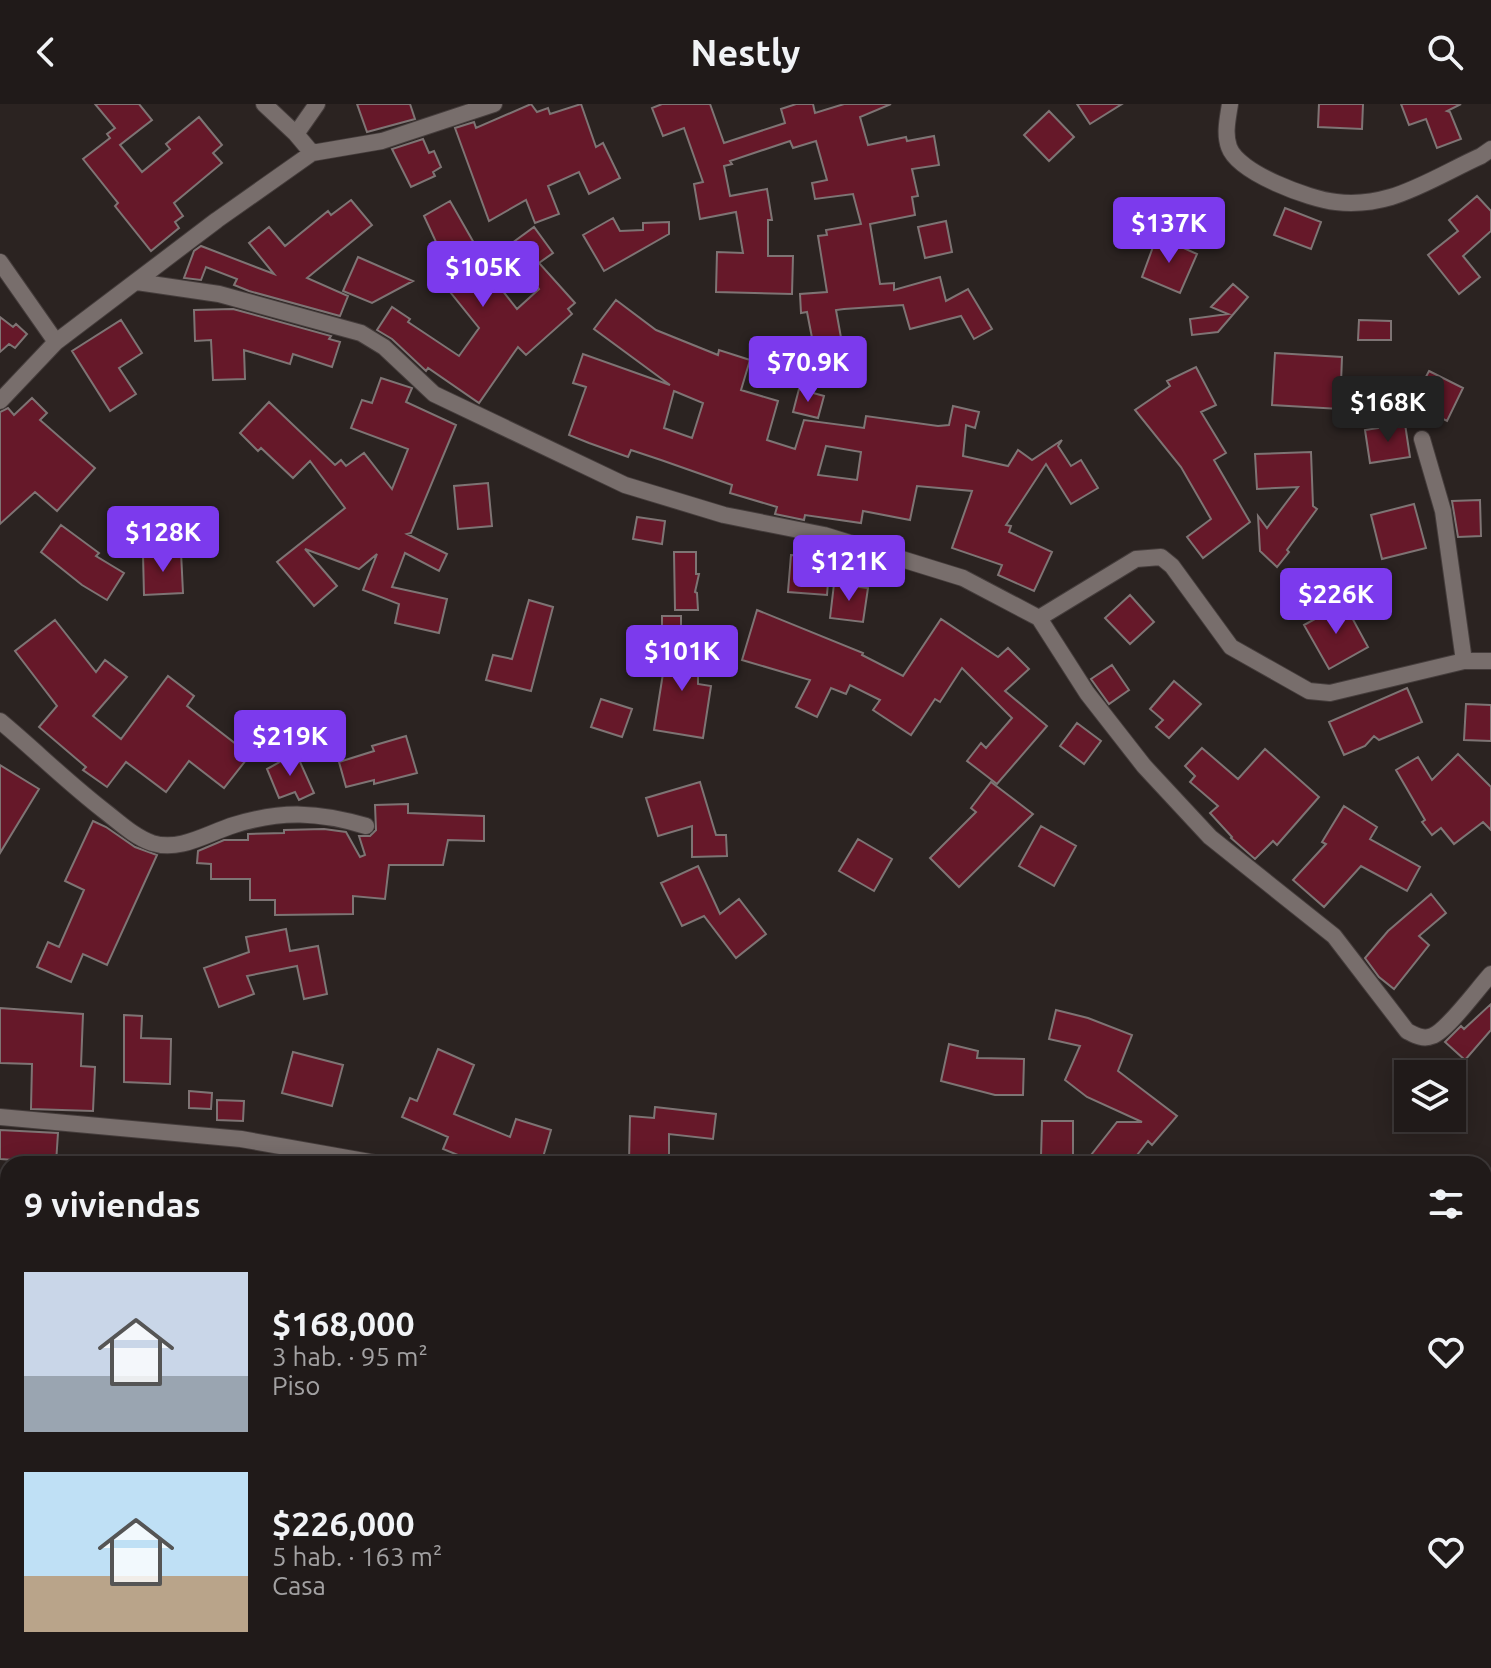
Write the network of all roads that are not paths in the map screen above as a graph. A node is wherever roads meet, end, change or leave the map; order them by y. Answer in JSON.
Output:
{"nodes":[{"id":1,"x":264,"y":104,"type":"edge"},
{"id":2,"x":317,"y":104,"type":"edge"},
{"id":3,"x":494,"y":104,"type":"edge"},
{"id":4,"x":1230,"y":104,"type":"edge"},
{"id":5,"x":296,"y":134,"type":"junction"},
{"id":6,"x":1491,"y":149,"type":"edge"},
{"id":7,"x":312,"y":153,"type":"junction"},
{"id":8,"x":0,"y":262,"type":"edge"},
{"id":9,"x":137,"y":282,"type":"junction"},
{"id":10,"x":56,"y":342,"type":"junction"},
{"id":11,"x":0,"y":401,"type":"edge"},
{"id":12,"x":1422,"y":439,"type":"dead end"},
{"id":13,"x":1039,"y":618,"type":"junction"},
{"id":14,"x":1464,"y":661,"type":"junction"},
{"id":15,"x":1491,"y":661,"type":"edge"},
{"id":16,"x":0,"y":721,"type":"edge"},
{"id":17,"x":366,"y":826,"type":"dead end"},
{"id":18,"x":1491,"y":974,"type":"edge"},
{"id":19,"x":0,"y":1117,"type":"edge"},
{"id":20,"x":336,"y":1156,"type":"edge"}],
"edges":[{"from":1,"to":5,"type":"street"},
{"from":2,"to":5,"type":"street"},
{"from":3,"to":7,"type":"street"},
{"from":4,"to":6,"type":"street"},
{"from":5,"to":7,"type":"street"},
{"from":7,"to":9,"type":"street"},
{"from":8,"to":10,"type":"street"},
{"from":9,"to":10,"type":"street"},
{"from":9,"to":13,"type":"street"},
{"from":10,"to":11,"type":"street"},
{"from":12,"to":14,"type":"street"},
{"from":13,"to":14,"type":"street"},
{"from":13,"to":18,"type":"street"},
{"from":14,"to":15,"type":"street"},
{"from":16,"to":17,"type":"street"},
{"from":19,"to":20,"type":"street"}]}
